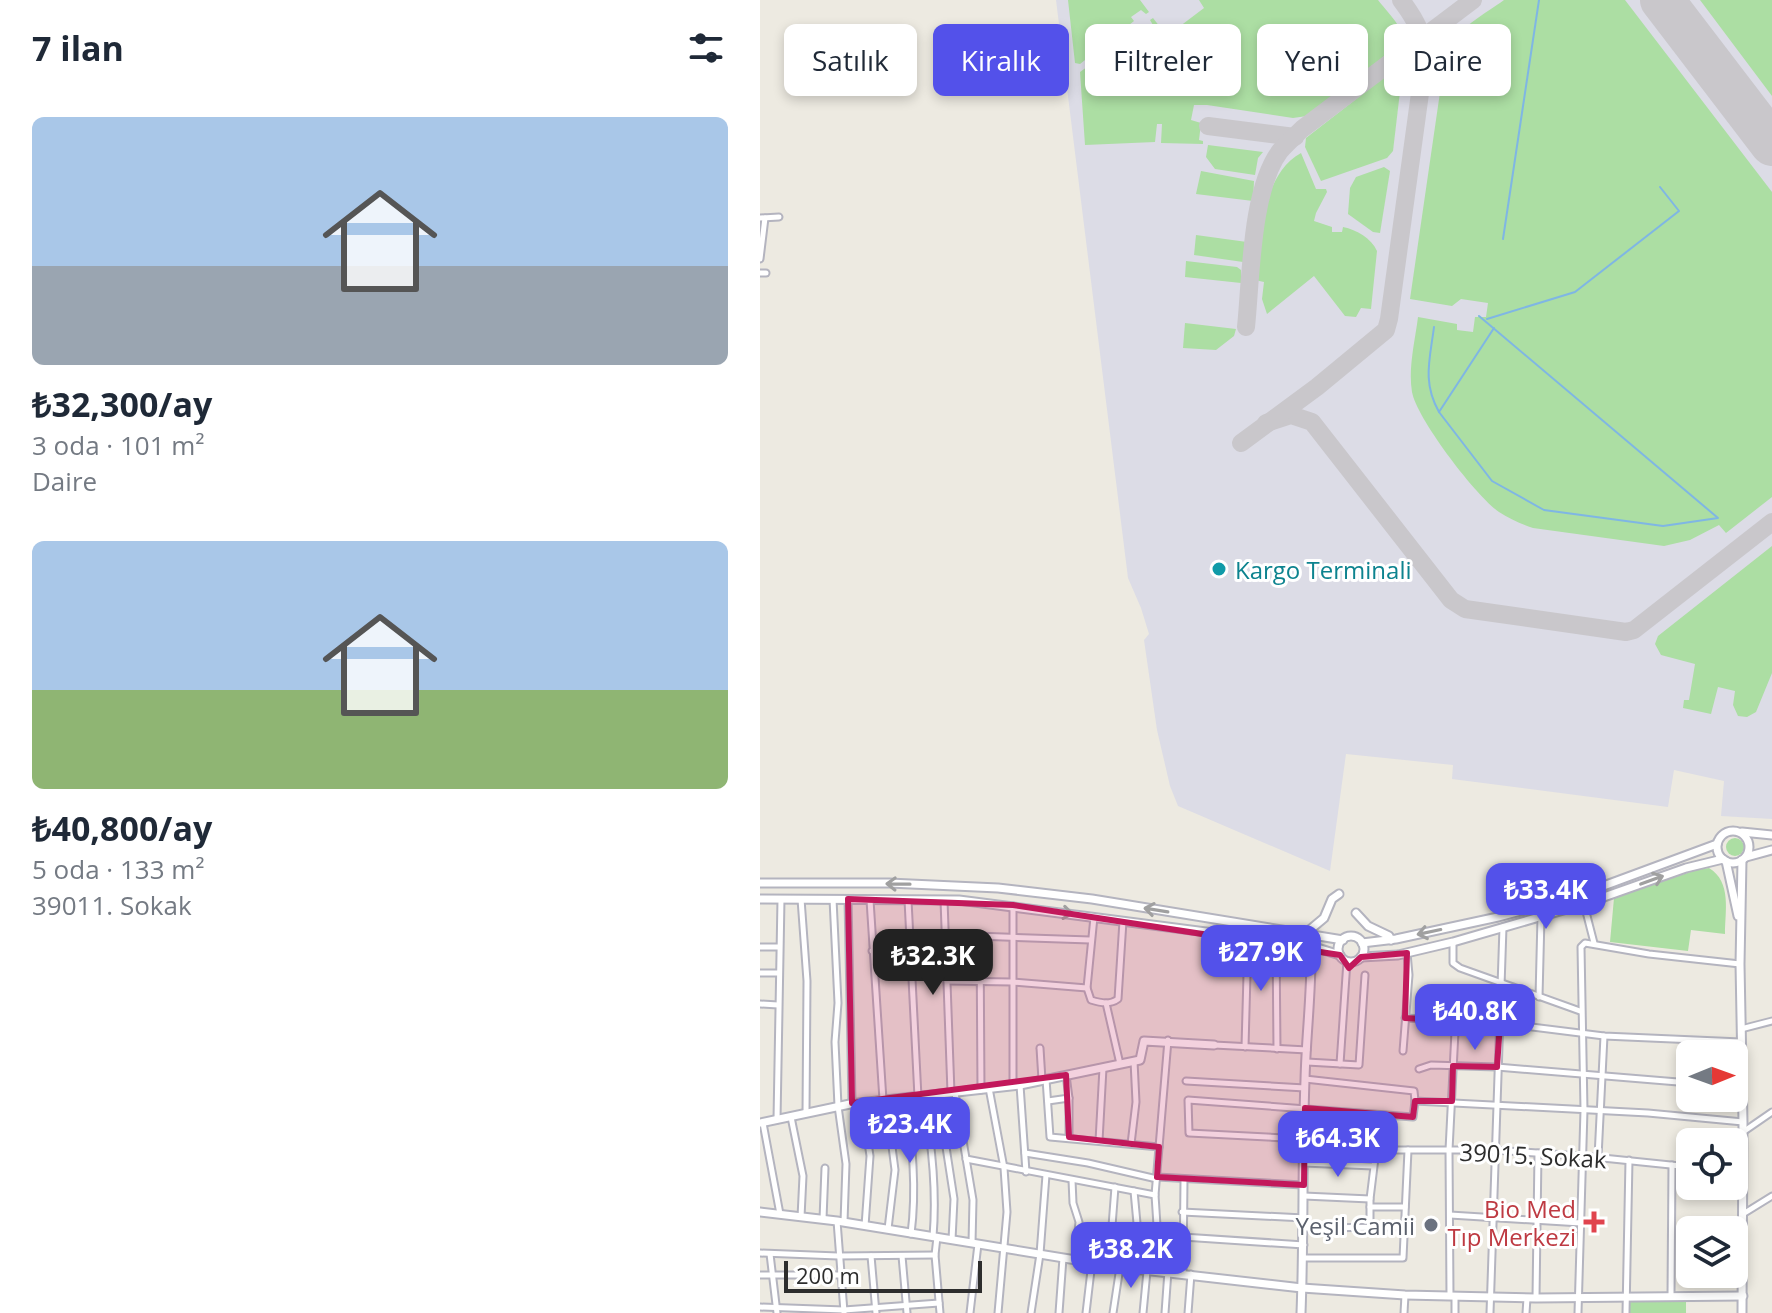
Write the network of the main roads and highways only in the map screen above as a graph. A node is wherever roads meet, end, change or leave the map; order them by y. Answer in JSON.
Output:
{"nodes":[{"id":1,"x":1740,"y":832,"type":"junction"},
{"id":2,"x":1772,"y":835,"type":"edge"},
{"id":3,"x":1717,"y":844,"type":"junction"},
{"id":4,"x":1772,"y":850,"type":"edge"},
{"id":5,"x":1744,"y":859,"type":"junction"},
{"id":6,"x":1724,"y":860,"type":"junction"},
{"id":7,"x":760,"y":883,"type":"edge"},
{"id":8,"x":1339,"y":894,"type":"dead end"},
{"id":9,"x":760,"y":899,"type":"edge"},
{"id":10,"x":1356,"y":913,"type":"dead end"},
{"id":11,"x":1741,"y":929,"type":"junction"},
{"id":12,"x":1306,"y":933,"type":"junction"},
{"id":13,"x":1343,"y":940,"type":"junction"},
{"id":14,"x":1391,"y":940,"type":"junction"},
{"id":15,"x":1362,"y":943,"type":"junction"},
{"id":16,"x":1311,"y":946,"type":"junction"},
{"id":17,"x":1361,"y":957,"type":"junction"},
{"id":18,"x":1344,"y":958,"type":"junction"},
{"id":19,"x":1741,"y":1040,"type":"edge"},
{"id":20,"x":1214,"y":1045,"type":"road end"},
{"id":21,"x":762,"y":1123,"type":"edge"},
{"id":22,"x":1741,"y":1200,"type":"edge"},
{"id":23,"x":760,"y":1212,"type":"edge"},
{"id":24,"x":1302,"y":1288,"type":"junction"},
{"id":25,"x":1743,"y":1296,"type":"junction"},
{"id":26,"x":1301,"y":1313,"type":"edge"},
{"id":27,"x":1742,"y":1313,"type":"edge"}],
"edges":[{"from":1,"to":2,"type":"main road"},
{"from":1,"to":3,"type":"main road"},
{"from":1,"to":5,"type":"main road"},
{"from":3,"to":6,"type":"main road"},
{"from":3,"to":14,"type":"main road","one_way":true},
{"from":4,"to":5,"type":"main road"},
{"from":5,"to":6,"type":"main road"},
{"from":5,"to":11,"type":"main road"},
{"from":6,"to":11,"type":"main road"},
{"from":17,"to":6,"type":"main road","one_way":true},
{"from":12,"to":7,"type":"main road","one_way":true},
{"from":8,"to":12,"type":"main road"},
{"from":9,"to":16,"type":"main road","one_way":true},
{"from":10,"to":14,"type":"main road"},
{"from":11,"to":19,"type":"main road"},
{"from":12,"to":13,"type":"main road"},
{"from":13,"to":15,"type":"main road"},
{"from":13,"to":18,"type":"main road"},
{"from":14,"to":15,"type":"main road"},
{"from":15,"to":17,"type":"main road"},
{"from":16,"to":18,"type":"main road"},
{"from":16,"to":24,"type":"main road"},
{"from":17,"to":18,"type":"main road"},
{"from":20,"to":21,"type":"main road"},
{"from":22,"to":25,"type":"main road"},
{"from":23,"to":24,"type":"main road"},
{"from":24,"to":25,"type":"main road"},
{"from":24,"to":26,"type":"main road"},
{"from":25,"to":27,"type":"main road"}]}
